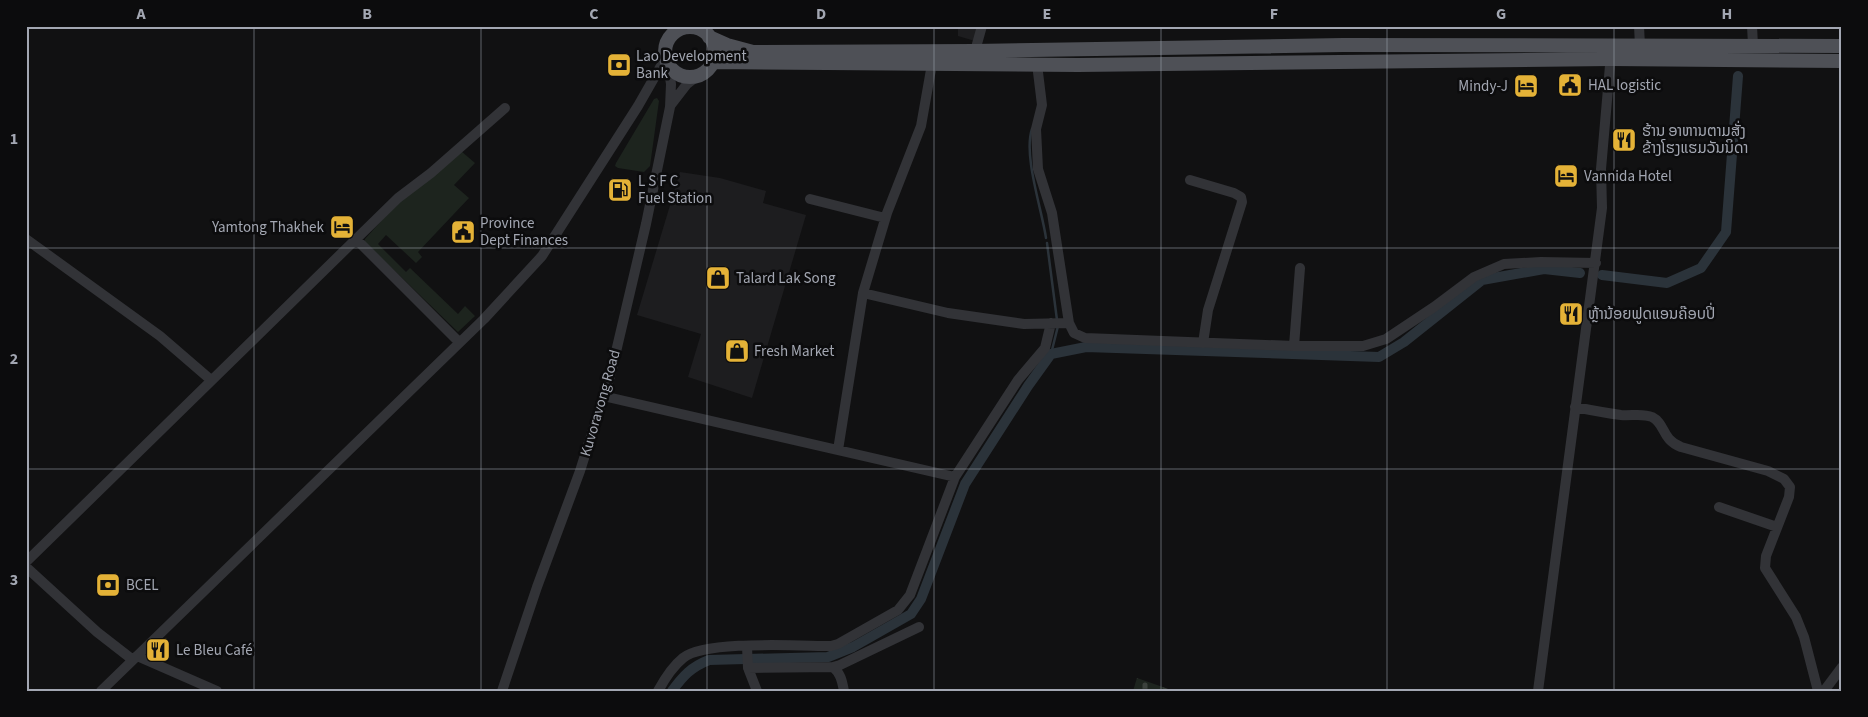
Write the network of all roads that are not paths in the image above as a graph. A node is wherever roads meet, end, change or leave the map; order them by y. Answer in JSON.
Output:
{"nodes":[{"id":1,"x":982,"y":26,"type":"edge"},
{"id":2,"x":1638,"y":26,"type":"edge"},
{"id":3,"x":1752,"y":26,"type":"edge"},
{"id":4,"x":675,"y":30,"type":"edge"},
{"id":5,"x":705,"y":31,"type":"edge"},
{"id":6,"x":1752,"y":45,"type":"junction"},
{"id":7,"x":1640,"y":46,"type":"junction"},
{"id":8,"x":1842,"y":46,"type":"edge"},
{"id":9,"x":975,"y":51,"type":"junction"},
{"id":10,"x":1611,"y":52,"type":"junction"},
{"id":11,"x":667,"y":61,"type":"junction"},
{"id":12,"x":1842,"y":61,"type":"edge"},
{"id":13,"x":713,"y":62,"type":"junction"},
{"id":14,"x":932,"y":64,"type":"junction"},
{"id":15,"x":1037,"y":64,"type":"junction"},
{"id":16,"x":697,"y":76,"type":"junction"},
{"id":17,"x":670,"y":107,"type":"junction"},
{"id":18,"x":505,"y":108,"type":"dead end"},
{"id":19,"x":1190,"y":180,"type":"dead end"},
{"id":20,"x":810,"y":199,"type":"dead end"},
{"id":21,"x":885,"y":218,"type":"junction"},
{"id":22,"x":26,"y":239,"type":"edge"},
{"id":23,"x":356,"y":239,"type":"junction"},
{"id":24,"x":1596,"y":263,"type":"junction"},
{"id":25,"x":1300,"y":268,"type":"dead end"},
{"id":26,"x":863,"y":293,"type":"junction"},
{"id":27,"x":1069,"y":322,"type":"junction"},
{"id":28,"x":1051,"y":323,"type":"junction"},
{"id":29,"x":459,"y":342,"type":"junction"},
{"id":30,"x":1203,"y":343,"type":"junction"},
{"id":31,"x":1294,"y":346,"type":"junction"},
{"id":32,"x":211,"y":380,"type":"junction"},
{"id":33,"x":603,"y":396,"type":"junction"},
{"id":34,"x":1574,"y":407,"type":"junction"},
{"id":35,"x":838,"y":450,"type":"junction"},
{"id":36,"x":955,"y":477,"type":"junction"},
{"id":37,"x":1719,"y":507,"type":"dead end"},
{"id":38,"x":1777,"y":527,"type":"junction"},
{"id":39,"x":26,"y":562,"type":"edge"},
{"id":40,"x":26,"y":567,"type":"edge"},
{"id":41,"x":919,"y":627,"type":"dead end"},
{"id":42,"x":747,"y":646,"type":"junction"},
{"id":43,"x":135,"y":658,"type":"junction"},
{"id":44,"x":832,"y":667,"type":"junction"},
{"id":45,"x":1842,"y":667,"type":"edge"},
{"id":46,"x":748,"y":668,"type":"junction"},
{"id":47,"x":101,"y":691,"type":"edge"},
{"id":48,"x":217,"y":691,"type":"edge"},
{"id":49,"x":502,"y":691,"type":"edge"},
{"id":50,"x":658,"y":691,"type":"edge"},
{"id":51,"x":756,"y":691,"type":"edge"},
{"id":52,"x":844,"y":691,"type":"edge"},
{"id":53,"x":1538,"y":691,"type":"edge"},
{"id":54,"x":1818,"y":691,"type":"edge"},
{"id":55,"x":1824,"y":691,"type":"edge"}],
"edges":[{"from":1,"to":9,"type":"street"},
{"from":2,"to":7,"type":"street"},
{"from":3,"to":6,"type":"street"},
{"from":4,"to":5,"type":"main road"},
{"from":4,"to":11,"type":"main road"},
{"from":5,"to":9,"type":"main road"},
{"from":5,"to":13,"type":"main road"},
{"from":6,"to":7,"type":"main road"},
{"from":6,"to":8,"type":"main road"},
{"from":7,"to":10,"type":"main road"},
{"from":9,"to":10,"type":"main road"},
{"from":10,"to":12,"type":"main road"},
{"from":10,"to":15,"type":"main road"},
{"from":10,"to":24,"type":"street"},
{"from":11,"to":16,"type":"main road"},
{"from":11,"to":17,"type":"street"},
{"from":11,"to":29,"type":"street"},
{"from":13,"to":14,"type":"main road"},
{"from":13,"to":16,"type":"main road"},
{"from":14,"to":15,"type":"main road"},
{"from":14,"to":21,"type":"street"},
{"from":15,"to":27,"type":"street"},
{"from":16,"to":17,"type":"street"},
{"from":17,"to":33,"type":"street","name":"Kuvoravong Road"},
{"from":18,"to":23,"type":"street"},
{"from":19,"to":30,"type":"street"},
{"from":20,"to":21,"type":"street"},
{"from":21,"to":26,"type":"street"},
{"from":22,"to":32,"type":"street"},
{"from":23,"to":29,"type":"street"},
{"from":23,"to":32,"type":"street"},
{"from":24,"to":31,"type":"street"},
{"from":24,"to":34,"type":"street"},
{"from":25,"to":31,"type":"street"},
{"from":26,"to":28,"type":"street"},
{"from":26,"to":35,"type":"street"},
{"from":27,"to":28,"type":"street"},
{"from":27,"to":30,"type":"street"},
{"from":28,"to":36,"type":"street"},
{"from":29,"to":43,"type":"street"},
{"from":30,"to":31,"type":"street"},
{"from":32,"to":39,"type":"street"},
{"from":33,"to":35,"type":"street"},
{"from":33,"to":49,"type":"street","name":"Kuvoravong Road"},
{"from":34,"to":38,"type":"street"},
{"from":34,"to":53,"type":"street"},
{"from":35,"to":36,"type":"street"},
{"from":36,"to":42,"type":"street"},
{"from":37,"to":38,"type":"street"},
{"from":38,"to":54,"type":"street"},
{"from":40,"to":43,"type":"street"},
{"from":41,"to":44,"type":"street"},
{"from":42,"to":46,"type":"street"},
{"from":42,"to":50,"type":"street"},
{"from":43,"to":47,"type":"street"},
{"from":43,"to":48,"type":"street"},
{"from":44,"to":46,"type":"street"},
{"from":44,"to":52,"type":"street"},
{"from":45,"to":55,"type":"street"},
{"from":46,"to":51,"type":"street"}]}
